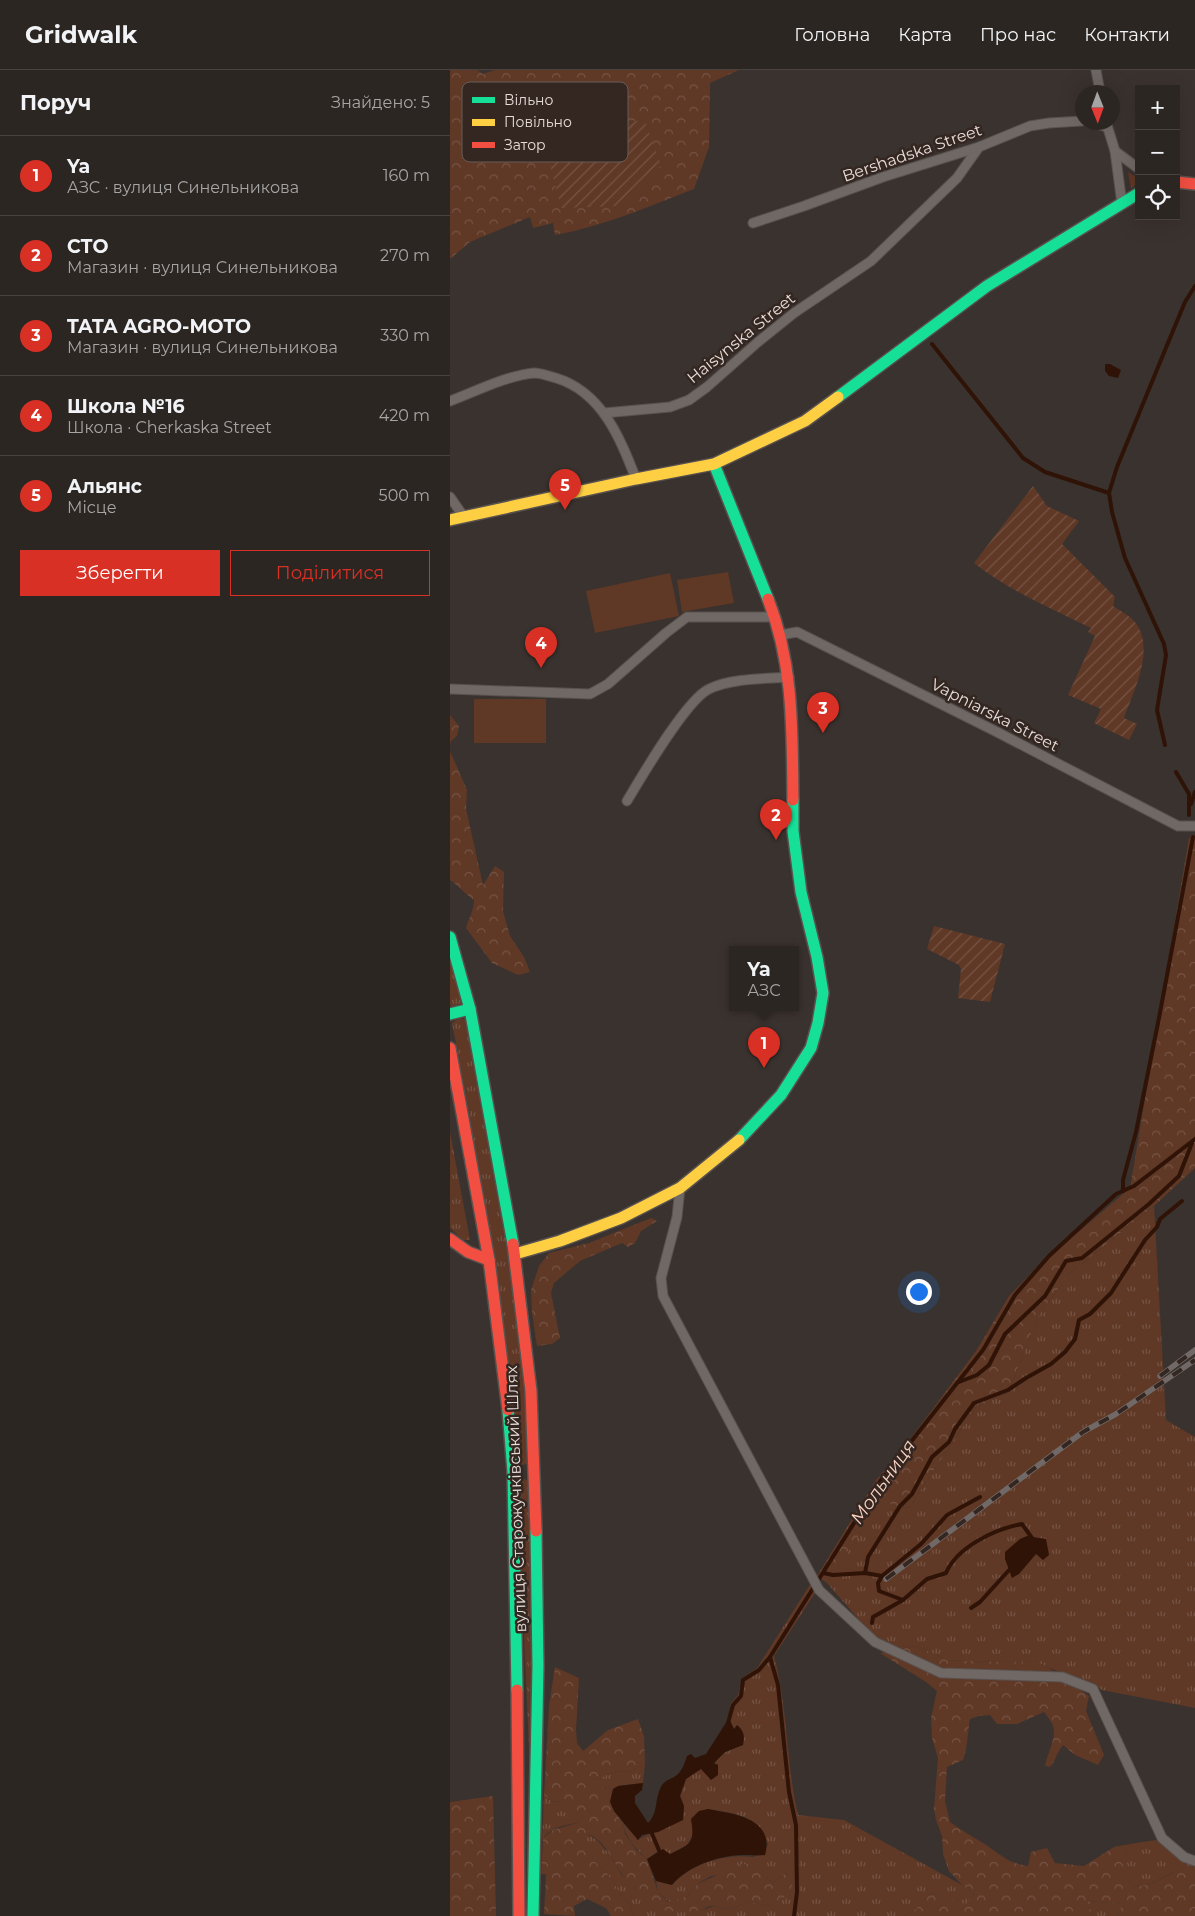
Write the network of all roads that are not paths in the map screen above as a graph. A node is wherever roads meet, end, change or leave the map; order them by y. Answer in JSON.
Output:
{"nodes":[{"id":1,"x":1096,"y":70,"type":"edge"},
{"id":2,"x":1099,"y":85,"type":"edge"},
{"id":3,"x":1075,"y":121,"type":"edge"},
{"id":4,"x":1109,"y":130,"type":"edge"},
{"id":5,"x":980,"y":147,"type":"junction"},
{"id":6,"x":1115,"y":151,"type":"junction"},
{"id":7,"x":1135,"y":165,"type":"edge"},
{"id":8,"x":1180,"y":182,"type":"edge"},
{"id":9,"x":1195,"y":184,"type":"edge"},
{"id":10,"x":1135,"y":196,"type":"edge"},
{"id":11,"x":1122,"y":204,"type":"junction"},
{"id":12,"x":753,"y":223,"type":"dead end"},
{"id":13,"x":450,"y":401,"type":"edge"},
{"id":14,"x":604,"y":413,"type":"junction"},
{"id":15,"x":714,"y":464,"type":"junction"},
{"id":16,"x":636,"y":479,"type":"junction"},
{"id":17,"x":450,"y":497,"type":"edge"},
{"id":18,"x":464,"y":517,"type":"junction"},
{"id":19,"x":450,"y":520,"type":"edge"},
{"id":20,"x":775,"y":616,"type":"junction"},
{"id":21,"x":781,"y":635,"type":"junction"},
{"id":22,"x":789,"y":677,"type":"junction"},
{"id":23,"x":450,"y":689,"type":"edge"},
{"id":24,"x":627,"y":801,"type":"dead end"},
{"id":25,"x":1195,"y":826,"type":"edge"},
{"id":26,"x":450,"y":937,"type":"edge"},
{"id":27,"x":470,"y":1009,"type":"junction"},
{"id":28,"x":450,"y":1014,"type":"edge"},
{"id":29,"x":450,"y":1048,"type":"edge"},
{"id":30,"x":680,"y":1188,"type":"junction"},
{"id":31,"x":450,"y":1239,"type":"edge"},
{"id":32,"x":515,"y":1254,"type":"junction"},
{"id":33,"x":489,"y":1260,"type":"junction"},
{"id":34,"x":513,"y":1472,"type":"junction"},
{"id":35,"x":535,"y":1472,"type":"junction"},
{"id":36,"x":1195,"y":1861,"type":"edge"},
{"id":37,"x":533,"y":1913,"type":"edge"},
{"id":38,"x":519,"y":1916,"type":"edge"}],
"edges":[{"from":1,"to":2,"type":"street"},
{"from":3,"to":5,"type":"street","name":"Bershadska Street"},
{"from":4,"to":6,"type":"street"},
{"from":5,"to":12,"type":"street","name":"Bershadska Street"},
{"from":5,"to":14,"type":"street","name":"Haisynska Street"},
{"from":6,"to":7,"type":"street"},
{"from":6,"to":11,"type":"street"},
{"from":8,"to":9,"type":"main road"},
{"from":10,"to":11,"type":"main road"},
{"from":11,"to":15,"type":"main road"},
{"from":13,"to":14,"type":"street"},
{"from":14,"to":16,"type":"street"},
{"from":15,"to":16,"type":"main road"},
{"from":15,"to":20,"type":"main road"},
{"from":16,"to":18,"type":"main road"},
{"from":17,"to":18,"type":"street"},
{"from":18,"to":19,"type":"main road"},
{"from":20,"to":21,"type":"main road"},
{"from":20,"to":23,"type":"street"},
{"from":21,"to":22,"type":"main road"},
{"from":21,"to":25,"type":"street","name":"Vapniarska Street"},
{"from":22,"to":24,"type":"street"},
{"from":22,"to":30,"type":"main road"},
{"from":26,"to":27,"type":"main road","name":"вулиця Старожучківський Шлях"},
{"from":27,"to":28,"type":"main road"},
{"from":27,"to":32,"type":"main road","name":"вулиця Старожучківський Шлях"},
{"from":29,"to":33,"type":"main road","name":"вулиця Старожучківський Шлях"},
{"from":30,"to":32,"type":"main road"},
{"from":30,"to":36,"type":"street"},
{"from":31,"to":33,"type":"main road"},
{"from":32,"to":35,"type":"main road","name":"вулиця Старожучківський Шлях"},
{"from":33,"to":34,"type":"main road","name":"вулиця Старожучківський Шлях"},
{"from":34,"to":35,"type":"main road"},
{"from":34,"to":38,"type":"main road","name":"вулиця Старожучківський Шлях"},
{"from":35,"to":37,"type":"main road","name":"вулиця Старожучківський Шлях"}]}
